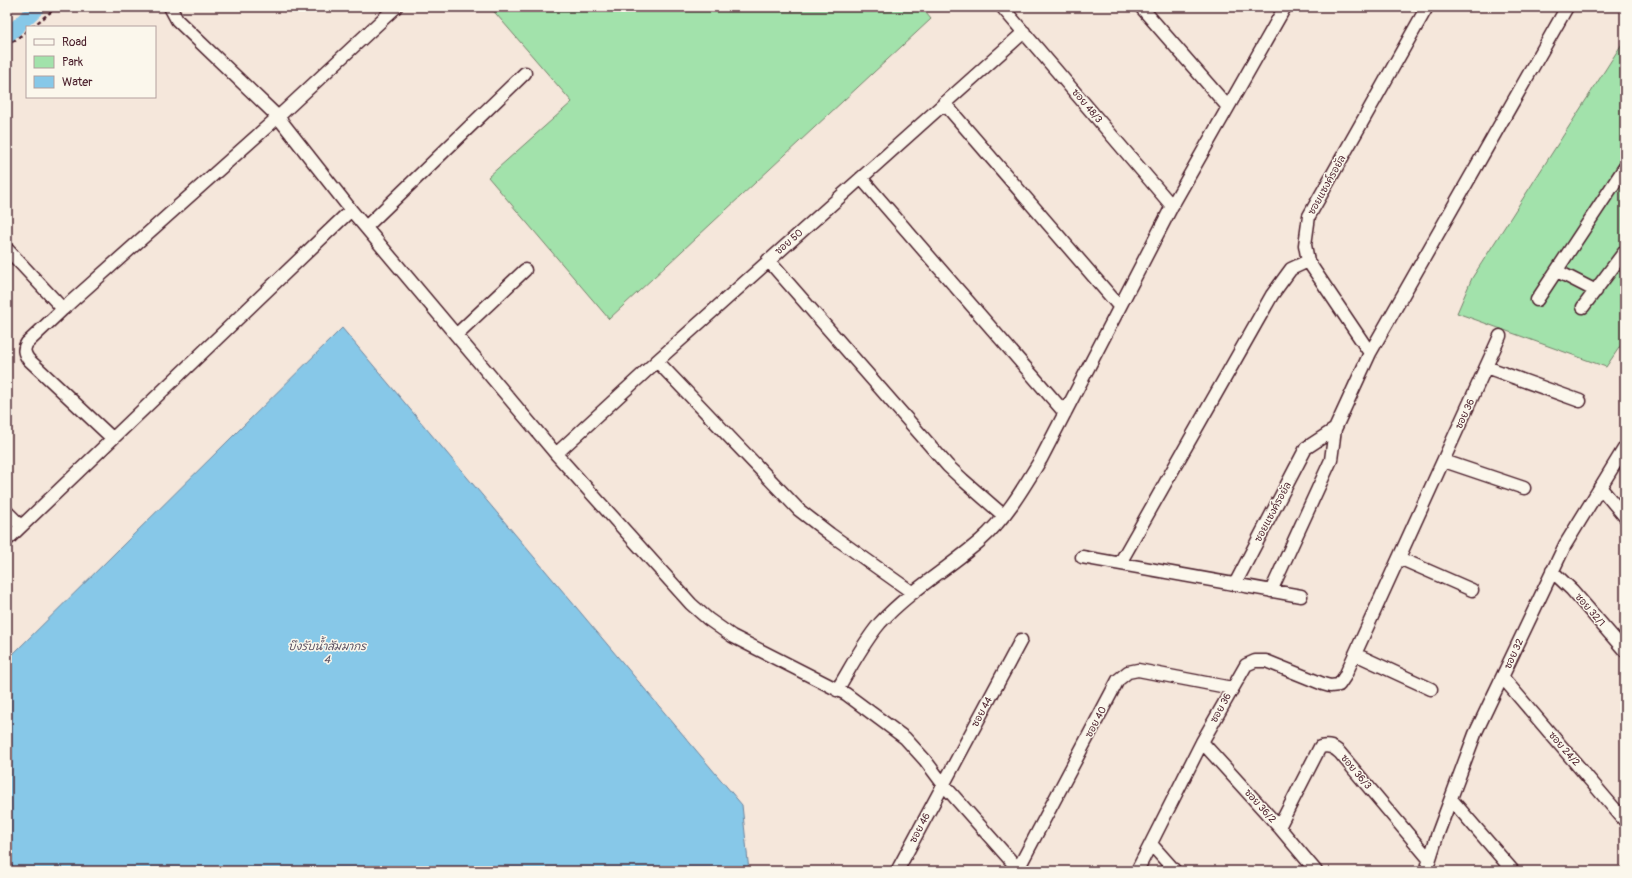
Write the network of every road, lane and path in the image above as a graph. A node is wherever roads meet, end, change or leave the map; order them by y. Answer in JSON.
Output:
{"nodes":[{"id":1,"x":57,"y":7,"type":"edge"},
{"id":2,"x":170,"y":7,"type":"edge"},
{"id":3,"x":396,"y":7,"type":"edge"},
{"id":4,"x":1002,"y":7,"type":"edge"},
{"id":5,"x":1141,"y":7,"type":"edge"},
{"id":6,"x":1427,"y":7,"type":"edge"},
{"id":7,"x":1567,"y":7,"type":"edge"},
{"id":8,"x":1283,"y":8,"type":"edge"},
{"id":9,"x":33,"y":26,"type":"edge"},
{"id":10,"x":26,"y":32,"type":"edge"},
{"id":11,"x":1024,"y":32,"type":"junction"},
{"id":12,"x":7,"y":46,"type":"edge"},
{"id":13,"x":525,"y":73,"type":"dead end"},
{"id":14,"x":944,"y":103,"type":"junction"},
{"id":15,"x":1228,"y":107,"type":"junction"},
{"id":16,"x":278,"y":117,"type":"junction"},
{"id":17,"x":1625,"y":167,"type":"edge"},
{"id":18,"x":861,"y":178,"type":"junction"},
{"id":19,"x":1172,"y":206,"type":"junction"},
{"id":20,"x":351,"y":210,"type":"junction"},
{"id":21,"x":366,"y":227,"type":"junction"},
{"id":22,"x":7,"y":249,"type":"edge"},
{"id":23,"x":1625,"y":251,"type":"edge"},
{"id":24,"x":768,"y":260,"type":"junction"},
{"id":25,"x":1308,"y":261,"type":"junction"},
{"id":26,"x":525,"y":270,"type":"dead end"},
{"id":27,"x":1557,"y":271,"type":"junction"},
{"id":28,"x":1596,"y":291,"type":"junction"},
{"id":29,"x":1537,"y":300,"type":"dead end"},
{"id":30,"x":1119,"y":306,"type":"junction"},
{"id":31,"x":1583,"y":307,"type":"dead end"},
{"id":32,"x":63,"y":309,"type":"junction"},
{"id":33,"x":456,"y":335,"type":"junction"},
{"id":34,"x":1500,"y":336,"type":"dead end"},
{"id":35,"x":1370,"y":353,"type":"junction"},
{"id":36,"x":657,"y":361,"type":"junction"},
{"id":37,"x":1486,"y":367,"type":"junction"},
{"id":38,"x":1580,"y":401,"type":"dead end"},
{"id":39,"x":1064,"y":413,"type":"junction"},
{"id":40,"x":1335,"y":429,"type":"junction"},
{"id":41,"x":112,"y":438,"type":"junction"},
{"id":42,"x":1625,"y":447,"type":"edge"},
{"id":43,"x":556,"y":454,"type":"junction"},
{"id":44,"x":1444,"y":461,"type":"junction"},
{"id":45,"x":1524,"y":488,"type":"dead end"},
{"id":46,"x":1600,"y":488,"type":"junction"},
{"id":47,"x":7,"y":512,"type":"edge"},
{"id":48,"x":1003,"y":515,"type":"junction"},
{"id":49,"x":1625,"y":517,"type":"edge"},
{"id":50,"x":21,"y":526,"type":"junction"},
{"id":51,"x":7,"y":540,"type":"edge"},
{"id":52,"x":1082,"y":557,"type":"dead end"},
{"id":53,"x":1399,"y":558,"type":"junction"},
{"id":54,"x":1120,"y":563,"type":"junction"},
{"id":55,"x":1552,"y":571,"type":"junction"},
{"id":56,"x":1235,"y":584,"type":"junction"},
{"id":57,"x":1472,"y":590,"type":"dead end"},
{"id":58,"x":1271,"y":591,"type":"junction"},
{"id":59,"x":913,"y":593,"type":"junction"},
{"id":60,"x":1301,"y":596,"type":"dead end"},
{"id":61,"x":1021,"y":640,"type":"dead end"},
{"id":62,"x":1625,"y":651,"type":"edge"},
{"id":63,"x":1355,"y":654,"type":"junction"},
{"id":64,"x":1503,"y":678,"type":"junction"},
{"id":65,"x":1232,"y":688,"type":"junction"},
{"id":66,"x":1431,"y":689,"type":"dead end"},
{"id":67,"x":837,"y":690,"type":"junction"},
{"id":68,"x":1202,"y":742,"type":"junction"},
{"id":69,"x":943,"y":784,"type":"junction"},
{"id":70,"x":1451,"y":798,"type":"junction"},
{"id":71,"x":1625,"y":821,"type":"edge"},
{"id":72,"x":1279,"y":827,"type":"junction"},
{"id":73,"x":1151,"y":844,"type":"junction"},
{"id":74,"x":1429,"y":859,"type":"junction"},
{"id":75,"x":1019,"y":870,"type":"edge"},
{"id":76,"x":897,"y":871,"type":"edge"},
{"id":77,"x":1137,"y":871,"type":"edge"},
{"id":78,"x":1175,"y":871,"type":"edge"},
{"id":79,"x":1316,"y":871,"type":"edge"},
{"id":80,"x":1426,"y":871,"type":"edge"},
{"id":81,"x":1513,"y":871,"type":"edge"}],
"edges":[{"from":1,"to":9,"type":"path"},
{"from":2,"to":16,"type":"street"},
{"from":3,"to":16,"type":"street"},
{"from":4,"to":11,"type":"street","name":"ซอย 48/3"},
{"from":5,"to":15,"type":"street"},
{"from":6,"to":25,"type":"street","name":"ซอยแซงค์รอยัล"},
{"from":7,"to":35,"type":"street"},
{"from":8,"to":15,"type":"street"},
{"from":10,"to":12,"type":"path"},
{"from":11,"to":14,"type":"street","name":"ซอย 50"},
{"from":11,"to":19,"type":"street","name":"ซอย 48/3"},
{"from":13,"to":21,"type":"street"},
{"from":14,"to":18,"type":"street","name":"ซอย 50"},
{"from":14,"to":30,"type":"street"},
{"from":15,"to":19,"type":"street"},
{"from":16,"to":20,"type":"street"},
{"from":16,"to":32,"type":"street"},
{"from":17,"to":27,"type":"street"},
{"from":18,"to":24,"type":"street","name":"ซอย 50"},
{"from":18,"to":39,"type":"street"},
{"from":19,"to":30,"type":"street"},
{"from":20,"to":21,"type":"street"},
{"from":20,"to":41,"type":"street"},
{"from":21,"to":33,"type":"street"},
{"from":22,"to":32,"type":"street"},
{"from":23,"to":28,"type":"street"},
{"from":24,"to":36,"type":"street","name":"ซอย 50"},
{"from":24,"to":48,"type":"street"},
{"from":25,"to":35,"type":"street","name":"ซอยแซงค์รอยัล"},
{"from":25,"to":54,"type":"street"},
{"from":26,"to":33,"type":"street"},
{"from":27,"to":28,"type":"street"},
{"from":27,"to":29,"type":"street"},
{"from":28,"to":31,"type":"street"},
{"from":30,"to":39,"type":"street"},
{"from":32,"to":41,"type":"street"},
{"from":33,"to":43,"type":"street"},
{"from":34,"to":37,"type":"street","name":"ซอย 36"},
{"from":35,"to":40,"type":"street"},
{"from":36,"to":43,"type":"street","name":"ซอย 50"},
{"from":36,"to":59,"type":"street"},
{"from":37,"to":38,"type":"street"},
{"from":37,"to":44,"type":"street","name":"ซอย 36"},
{"from":39,"to":48,"type":"street"},
{"from":40,"to":56,"type":"street","name":"ซอยแซงค์รอยัล"},
{"from":40,"to":58,"type":"street"},
{"from":41,"to":50,"type":"street"},
{"from":42,"to":46,"type":"street","name":"ซอย 32"},
{"from":43,"to":67,"type":"street"},
{"from":44,"to":45,"type":"street"},
{"from":44,"to":53,"type":"street","name":"ซอย 36"},
{"from":46,"to":49,"type":"street"},
{"from":46,"to":55,"type":"street","name":"ซอย 32"},
{"from":47,"to":50,"type":"street"},
{"from":48,"to":59,"type":"street"},
{"from":50,"to":51,"type":"street"},
{"from":52,"to":54,"type":"street"},
{"from":53,"to":57,"type":"street"},
{"from":53,"to":63,"type":"street","name":"ซอย 36"},
{"from":54,"to":56,"type":"street"},
{"from":55,"to":62,"type":"street","name":"ซอย 32/1"},
{"from":55,"to":64,"type":"street","name":"ซอย 32"},
{"from":56,"to":58,"type":"street"},
{"from":58,"to":60,"type":"street"},
{"from":59,"to":67,"type":"street"},
{"from":61,"to":69,"type":"street","name":"ซอย 44"},
{"from":63,"to":65,"type":"street","name":"ซอย 36"},
{"from":63,"to":66,"type":"street"},
{"from":64,"to":70,"type":"street","name":"ซอย 32"},
{"from":64,"to":71,"type":"street","name":"ซอย 24/2"},
{"from":65,"to":68,"type":"street","name":"ซอย 36"},
{"from":65,"to":75,"type":"street","name":"ซอย 40"},
{"from":67,"to":69,"type":"street"},
{"from":68,"to":72,"type":"street","name":"ซอย 36/2"},
{"from":68,"to":73,"type":"street","name":"ซอย 36"},
{"from":69,"to":75,"type":"street"},
{"from":69,"to":76,"type":"street","name":"ซอย 46"},
{"from":70,"to":74,"type":"street","name":"ซอย 32"},
{"from":70,"to":81,"type":"street"},
{"from":72,"to":74,"type":"street","name":"ซอย 36/3"},
{"from":72,"to":79,"type":"street","name":"ซอย 36/2"},
{"from":73,"to":77,"type":"street","name":"ซอย 36"},
{"from":73,"to":78,"type":"street"},
{"from":74,"to":80,"type":"street","name":"ซอย 32"}]}
